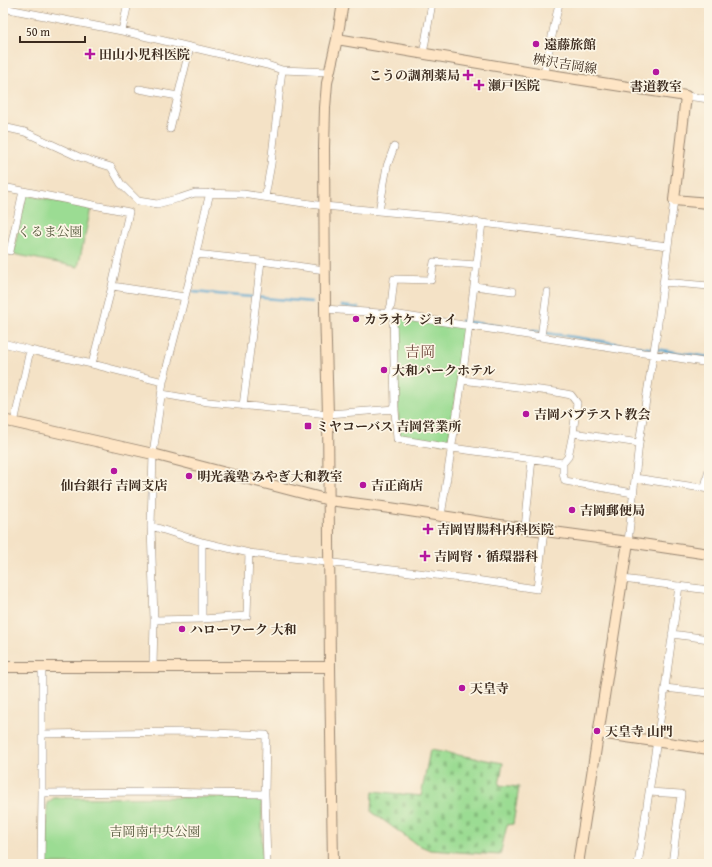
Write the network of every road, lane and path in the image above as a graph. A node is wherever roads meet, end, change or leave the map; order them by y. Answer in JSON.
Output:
{"nodes":[{"id":1,"x":128,"y":3,"type":"edge"},
{"id":2,"x":343,"y":3,"type":"edge"},
{"id":3,"x":432,"y":3,"type":"edge"},
{"id":4,"x":559,"y":3,"type":"edge"},
{"id":5,"x":3,"y":8,"type":"edge"},
{"id":6,"x":122,"y":31,"type":"junction"},
{"id":7,"x":336,"y":39,"type":"junction"},
{"id":8,"x":190,"y":47,"type":"junction"},
{"id":9,"x":423,"y":54,"type":"junction"},
{"id":10,"x":282,"y":70,"type":"junction"},
{"id":11,"x":330,"y":72,"type":"junction"},
{"id":12,"x":544,"y":74,"type":"junction"},
{"id":13,"x":139,"y":88,"type":"dead end"},
{"id":14,"x":178,"y":96,"type":"junction"},
{"id":15,"x":686,"y":96,"type":"junction"},
{"id":16,"x":709,"y":99,"type":"edge"},
{"id":17,"x":3,"y":127,"type":"edge"},
{"id":18,"x":170,"y":129,"type":"dead end"},
{"id":19,"x":394,"y":147,"type":"dead end"},
{"id":20,"x":3,"y":187,"type":"edge"},
{"id":21,"x":23,"y":192,"type":"junction"},
{"id":22,"x":210,"y":193,"type":"junction"},
{"id":23,"x":265,"y":197,"type":"junction"},
{"id":24,"x":674,"y":200,"type":"junction"},
{"id":25,"x":138,"y":201,"type":"junction"},
{"id":26,"x":709,"y":203,"type":"edge"},
{"id":27,"x":324,"y":206,"type":"junction"},
{"id":28,"x":379,"y":211,"type":"junction"},
{"id":29,"x":129,"y":212,"type":"junction"},
{"id":30,"x":482,"y":222,"type":"junction"},
{"id":31,"x":668,"y":246,"type":"junction"},
{"id":32,"x":3,"y":249,"type":"edge"},
{"id":33,"x":196,"y":254,"type":"junction"},
{"id":34,"x":261,"y":261,"type":"junction"},
{"id":35,"x":477,"y":265,"type":"junction"},
{"id":36,"x":325,"y":270,"type":"junction"},
{"id":37,"x":663,"y":282,"type":"junction"},
{"id":38,"x":112,"y":286,"type":"junction"},
{"id":39,"x":474,"y":286,"type":"junction"},
{"id":40,"x":709,"y":286,"type":"edge"},
{"id":41,"x":513,"y":291,"type":"dead end"},
{"id":42,"x":547,"y":292,"type":"dead end"},
{"id":43,"x":185,"y":297,"type":"junction"},
{"id":44,"x":325,"y":309,"type":"junction"},
{"id":45,"x":389,"y":314,"type":"junction"},
{"id":46,"x":469,"y":325,"type":"junction"},
{"id":47,"x":541,"y":336,"type":"junction"},
{"id":48,"x":3,"y":342,"type":"edge"},
{"id":49,"x":30,"y":350,"type":"junction"},
{"id":50,"x":653,"y":353,"type":"junction"},
{"id":51,"x":709,"y":363,"type":"edge"},
{"id":52,"x":92,"y":364,"type":"junction"},
{"id":53,"x":462,"y":380,"type":"junction"},
{"id":54,"x":164,"y":382,"type":"junction"},
{"id":55,"x":162,"y":394,"type":"junction"},
{"id":56,"x":243,"y":406,"type":"junction"},
{"id":57,"x":395,"y":409,"type":"junction"},
{"id":58,"x":328,"y":414,"type":"junction"},
{"id":59,"x":3,"y":420,"type":"edge"},
{"id":60,"x":14,"y":423,"type":"junction"},
{"id":61,"x":573,"y":433,"type":"junction"},
{"id":62,"x":638,"y":443,"type":"junction"},
{"id":63,"x":452,"y":448,"type":"junction"},
{"id":64,"x":153,"y":454,"type":"junction"},
{"id":65,"x":532,"y":459,"type":"junction"},
{"id":66,"x":563,"y":463,"type":"junction"},
{"id":67,"x":709,"y":469,"type":"edge"},
{"id":68,"x":635,"y":478,"type":"junction"},
{"id":69,"x":707,"y":489,"type":"edge"},
{"id":70,"x":633,"y":493,"type":"junction"},
{"id":71,"x":328,"y":500,"type":"junction"},
{"id":72,"x":441,"y":516,"type":"junction"},
{"id":73,"x":152,"y":526,"type":"junction"},
{"id":74,"x":524,"y":528,"type":"junction"},
{"id":75,"x":544,"y":531,"type":"junction"},
{"id":76,"x":202,"y":542,"type":"junction"},
{"id":77,"x":628,"y":542,"type":"junction"},
{"id":78,"x":249,"y":553,"type":"junction"},
{"id":79,"x":709,"y":554,"type":"edge"},
{"id":80,"x":330,"y":562,"type":"junction"},
{"id":81,"x":623,"y":579,"type":"junction"},
{"id":82,"x":679,"y":586,"type":"junction"},
{"id":83,"x":709,"y":590,"type":"edge"},
{"id":84,"x":202,"y":619,"type":"junction"},
{"id":85,"x":154,"y":620,"type":"junction"},
{"id":86,"x":672,"y":634,"type":"junction"},
{"id":87,"x":709,"y":639,"type":"edge"},
{"id":88,"x":3,"y":667,"type":"edge"},
{"id":89,"x":42,"y":667,"type":"junction"},
{"id":90,"x":153,"y":667,"type":"junction"},
{"id":91,"x":330,"y":667,"type":"junction"},
{"id":92,"x":665,"y":688,"type":"junction"},
{"id":93,"x":709,"y":693,"type":"edge"},
{"id":94,"x":42,"y":734,"type":"junction"},
{"id":95,"x":599,"y":734,"type":"junction"},
{"id":96,"x":656,"y":741,"type":"junction"},
{"id":97,"x":709,"y":749,"type":"edge"},
{"id":98,"x":649,"y":792,"type":"junction"},
{"id":99,"x":42,"y":793,"type":"junction"},
{"id":100,"x":265,"y":794,"type":"junction"},
{"id":101,"x":41,"y":864,"type":"edge"},
{"id":102,"x":267,"y":864,"type":"edge"},
{"id":103,"x":333,"y":864,"type":"edge"},
{"id":104,"x":578,"y":864,"type":"edge"},
{"id":105,"x":638,"y":864,"type":"edge"},
{"id":106,"x":672,"y":864,"type":"edge"}],
"edges":[{"from":1,"to":6,"type":"street"},
{"from":2,"to":7,"type":"street"},
{"from":3,"to":9,"type":"street"},
{"from":4,"to":12,"type":"street"},
{"from":5,"to":6,"type":"street"},
{"from":6,"to":8,"type":"street"},
{"from":7,"to":9,"type":"street","name":"桝沢吉岡線"},
{"from":7,"to":11,"type":"street"},
{"from":8,"to":10,"type":"street"},
{"from":8,"to":14,"type":"street"},
{"from":9,"to":12,"type":"street","name":"桝沢吉岡線"},
{"from":10,"to":11,"type":"street"},
{"from":10,"to":23,"type":"street"},
{"from":11,"to":27,"type":"street"},
{"from":12,"to":15,"type":"street","name":"桝沢吉岡線"},
{"from":13,"to":14,"type":"street"},
{"from":14,"to":18,"type":"street"},
{"from":15,"to":16,"type":"street"},
{"from":15,"to":24,"type":"street"},
{"from":17,"to":25,"type":"street"},
{"from":19,"to":28,"type":"street"},
{"from":20,"to":21,"type":"street"},
{"from":21,"to":29,"type":"street"},
{"from":21,"to":32,"type":"street"},
{"from":22,"to":23,"type":"street"},
{"from":22,"to":25,"type":"street"},
{"from":22,"to":33,"type":"street"},
{"from":23,"to":27,"type":"street"},
{"from":24,"to":26,"type":"street"},
{"from":24,"to":31,"type":"street"},
{"from":25,"to":29,"type":"street"},
{"from":27,"to":28,"type":"street"},
{"from":27,"to":36,"type":"street"},
{"from":28,"to":30,"type":"street"},
{"from":29,"to":38,"type":"street"},
{"from":30,"to":31,"type":"street"},
{"from":30,"to":35,"type":"street"},
{"from":31,"to":37,"type":"street"},
{"from":33,"to":34,"type":"street"},
{"from":33,"to":43,"type":"street"},
{"from":34,"to":36,"type":"street"},
{"from":34,"to":56,"type":"street"},
{"from":35,"to":39,"type":"street"},
{"from":35,"to":45,"type":"street"},
{"from":36,"to":44,"type":"street"},
{"from":37,"to":40,"type":"street"},
{"from":37,"to":50,"type":"street"},
{"from":38,"to":43,"type":"street"},
{"from":38,"to":52,"type":"street"},
{"from":39,"to":41,"type":"street"},
{"from":39,"to":46,"type":"street"},
{"from":42,"to":47,"type":"street"},
{"from":43,"to":54,"type":"street"},
{"from":44,"to":45,"type":"street"},
{"from":44,"to":58,"type":"street"},
{"from":45,"to":46,"type":"street"},
{"from":45,"to":57,"type":"street"},
{"from":46,"to":47,"type":"street"},
{"from":46,"to":53,"type":"street"},
{"from":47,"to":50,"type":"street"},
{"from":48,"to":49,"type":"street"},
{"from":49,"to":52,"type":"street"},
{"from":49,"to":60,"type":"street"},
{"from":50,"to":51,"type":"street"},
{"from":50,"to":62,"type":"street"},
{"from":52,"to":54,"type":"street"},
{"from":53,"to":61,"type":"street"},
{"from":53,"to":63,"type":"street"},
{"from":54,"to":55,"type":"street"},
{"from":55,"to":56,"type":"street"},
{"from":55,"to":64,"type":"street"},
{"from":56,"to":58,"type":"street"},
{"from":57,"to":58,"type":"street"},
{"from":57,"to":63,"type":"street"},
{"from":58,"to":71,"type":"street"},
{"from":59,"to":60,"type":"street"},
{"from":60,"to":64,"type":"street"},
{"from":61,"to":62,"type":"street"},
{"from":61,"to":66,"type":"street"},
{"from":62,"to":68,"type":"street"},
{"from":63,"to":65,"type":"street"},
{"from":63,"to":72,"type":"street"},
{"from":64,"to":71,"type":"street"},
{"from":64,"to":73,"type":"street"},
{"from":65,"to":66,"type":"street"},
{"from":65,"to":74,"type":"street"},
{"from":66,"to":70,"type":"street"},
{"from":67,"to":69,"type":"street"},
{"from":68,"to":69,"type":"street"},
{"from":68,"to":70,"type":"street"},
{"from":70,"to":77,"type":"street"},
{"from":71,"to":72,"type":"street"},
{"from":71,"to":80,"type":"street"},
{"from":72,"to":74,"type":"street"},
{"from":73,"to":76,"type":"street"},
{"from":73,"to":85,"type":"street"},
{"from":74,"to":75,"type":"street"},
{"from":75,"to":77,"type":"street"},
{"from":75,"to":80,"type":"street"},
{"from":76,"to":78,"type":"street"},
{"from":76,"to":84,"type":"street"},
{"from":77,"to":79,"type":"street"},
{"from":77,"to":81,"type":"street"},
{"from":78,"to":80,"type":"street"},
{"from":78,"to":84,"type":"street"},
{"from":80,"to":91,"type":"street"},
{"from":81,"to":82,"type":"street"},
{"from":81,"to":95,"type":"street"},
{"from":82,"to":83,"type":"street"},
{"from":82,"to":86,"type":"street"},
{"from":84,"to":85,"type":"street"},
{"from":85,"to":90,"type":"street"},
{"from":86,"to":87,"type":"street"},
{"from":86,"to":92,"type":"street"},
{"from":88,"to":89,"type":"street"},
{"from":89,"to":90,"type":"street"},
{"from":89,"to":94,"type":"street"},
{"from":90,"to":91,"type":"street"},
{"from":91,"to":103,"type":"street"},
{"from":92,"to":93,"type":"street"},
{"from":92,"to":96,"type":"street"},
{"from":94,"to":99,"type":"street"},
{"from":94,"to":100,"type":"street"},
{"from":95,"to":96,"type":"street"},
{"from":95,"to":104,"type":"street"},
{"from":96,"to":97,"type":"street"},
{"from":96,"to":98,"type":"street"},
{"from":98,"to":105,"type":"street"},
{"from":98,"to":106,"type":"street"},
{"from":99,"to":100,"type":"street"},
{"from":99,"to":101,"type":"street"},
{"from":100,"to":102,"type":"street"}]}
